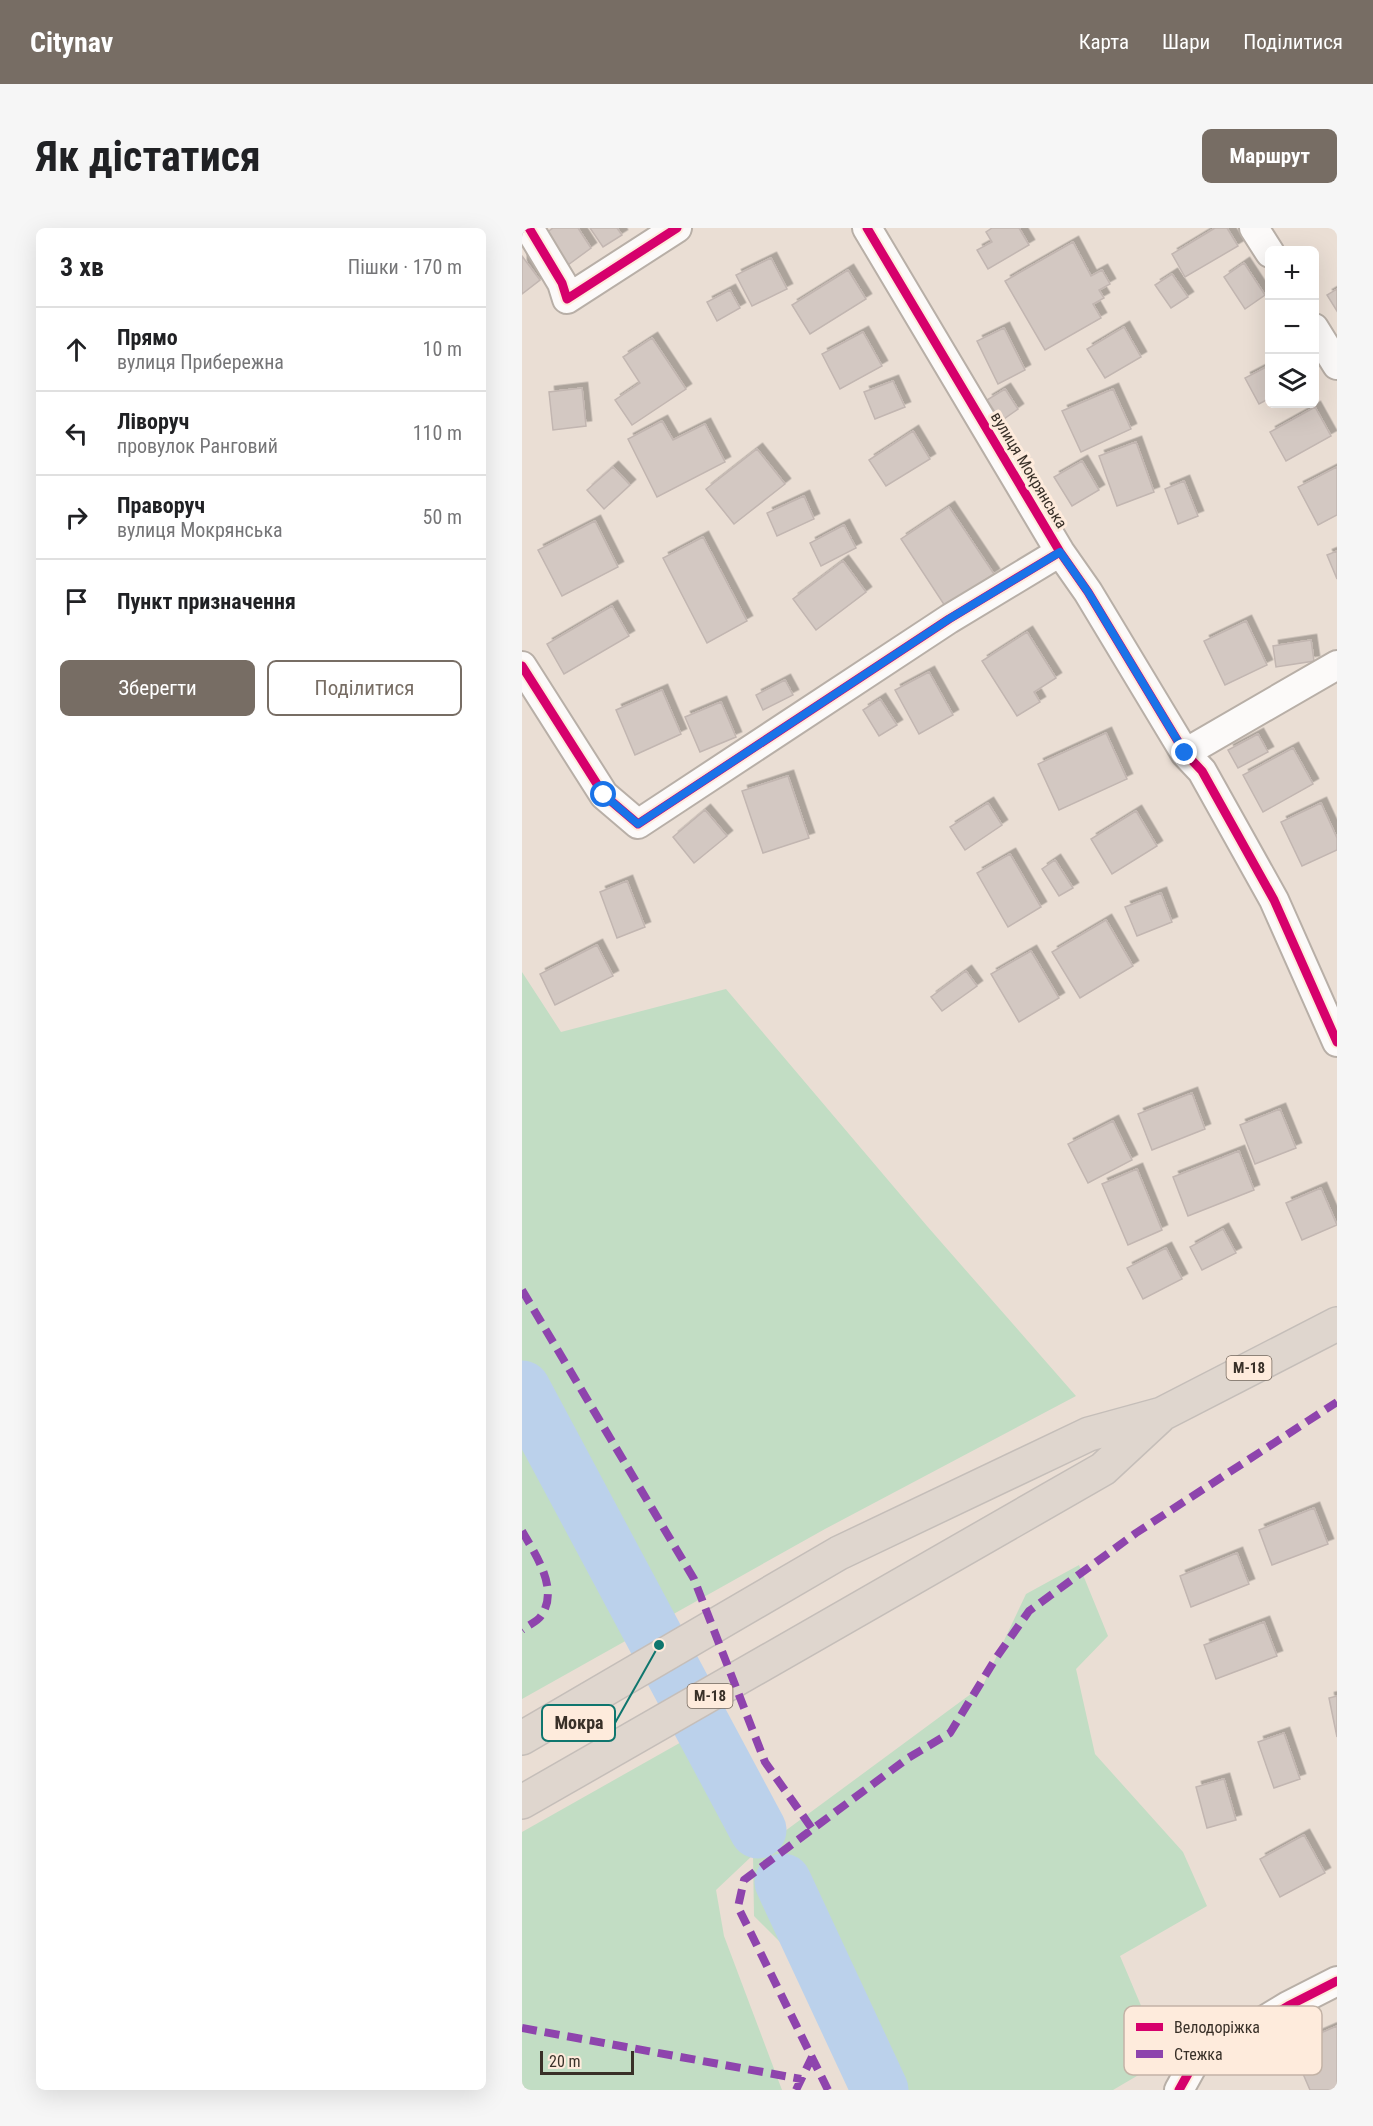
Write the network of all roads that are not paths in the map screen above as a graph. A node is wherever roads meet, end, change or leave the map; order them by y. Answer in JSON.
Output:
{"nodes":[{"id":1,"x":529,"y":228,"type":"edge"},
{"id":2,"x":677,"y":228,"type":"edge"},
{"id":3,"x":867,"y":228,"type":"edge"},
{"id":4,"x":1254,"y":228,"type":"edge"},
{"id":5,"x":1265,"y":246,"type":"edge"},
{"id":6,"x":1319,"y":336,"type":"edge"},
{"id":7,"x":1337,"y":365,"type":"edge"},
{"id":8,"x":1060,"y":552,"type":"junction"},
{"id":9,"x":1337,"y":665,"type":"edge"},
{"id":10,"x":522,"y":666,"type":"edge"},
{"id":11,"x":1185,"y":753,"type":"junction"},
{"id":12,"x":1337,"y":1042,"type":"edge"},
{"id":13,"x":1337,"y":1324,"type":"edge"},
{"id":14,"x":1162,"y":1414,"type":"junction"},
{"id":15,"x":523,"y":1738,"type":"edge"},
{"id":16,"x":522,"y":1802,"type":"edge"},
{"id":17,"x":1337,"y":1981,"type":"edge"},
{"id":18,"x":1288,"y":2006,"type":"edge"},
{"id":19,"x":1187,"y":2075,"type":"edge"},
{"id":20,"x":1179,"y":2090,"type":"edge"}],
"edges":[{"from":1,"to":2,"type":"street"},
{"from":3,"to":8,"type":"street","name":"вулиця Мокрянська"},
{"from":4,"to":5,"type":"street"},
{"from":6,"to":7,"type":"street"},
{"from":8,"to":10,"type":"street"},
{"from":8,"to":11,"type":"street","name":"вулиця Мокрянська"},
{"from":9,"to":11,"type":"street"},
{"from":11,"to":12,"type":"street","name":"вулиця Мокрянська"},
{"from":13,"to":14,"type":"highway","number":"М-18"},
{"from":14,"to":15,"type":"highway","number":"М-18"},
{"from":14,"to":16,"type":"highway","number":"М-18"},
{"from":17,"to":18,"type":"street"},
{"from":19,"to":20,"type":"street"}]}
